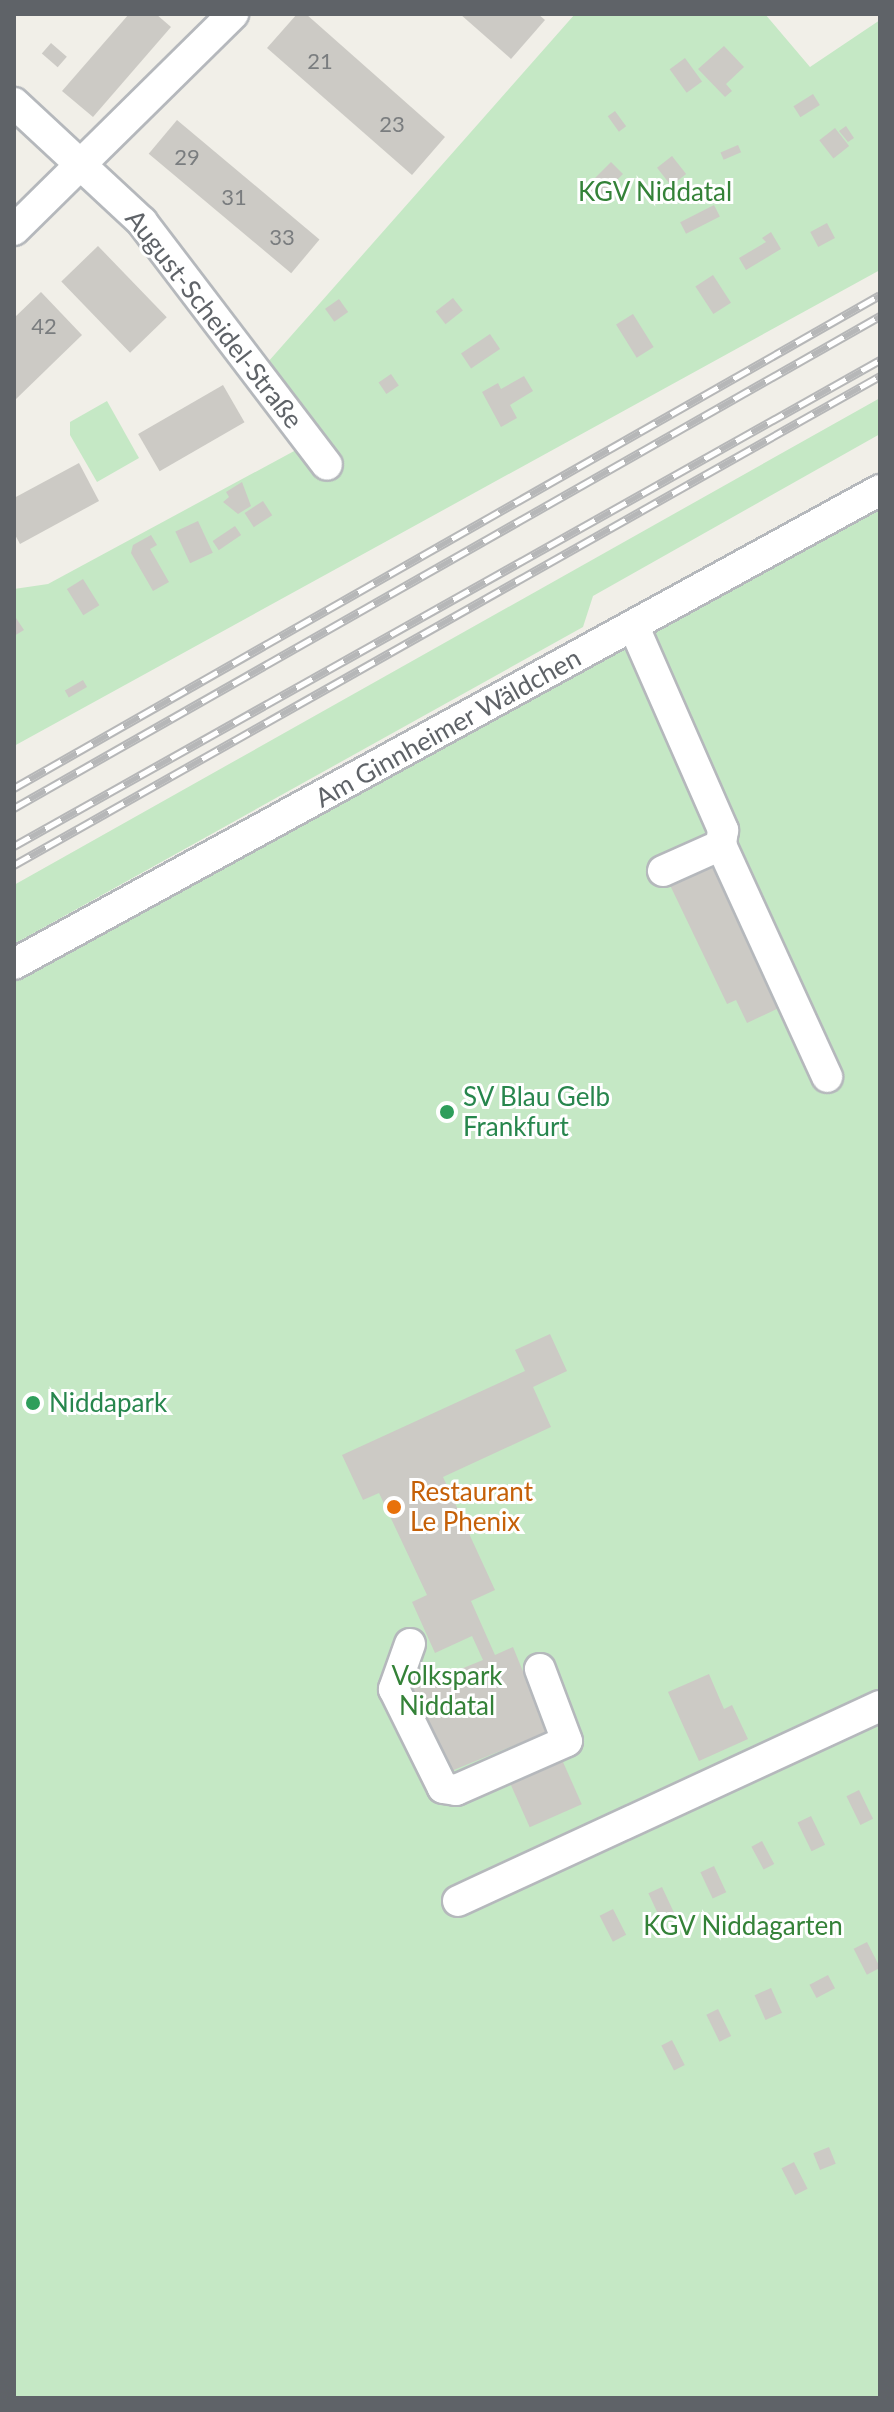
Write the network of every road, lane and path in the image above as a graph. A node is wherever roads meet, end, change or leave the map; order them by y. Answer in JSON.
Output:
{"nodes":[{"id":1,"x":233,"y":14,"type":"edge"},
{"id":2,"x":14,"y":103,"type":"edge"},
{"id":3,"x":77,"y":163,"type":"junction"},
{"id":4,"x":14,"y":230,"type":"edge"},
{"id":5,"x":327,"y":465,"type":"dead end"},
{"id":6,"x":880,"y":490,"type":"edge"},
{"id":7,"x":634,"y":627,"type":"junction"},
{"id":8,"x":721,"y":845,"type":"junction"},
{"id":9,"x":663,"y":871,"type":"dead end"},
{"id":10,"x":14,"y":964,"type":"edge"},
{"id":11,"x":827,"y":1077,"type":"dead end"},
{"id":12,"x":410,"y":1644,"type":"dead end"},
{"id":13,"x":540,"y":1669,"type":"dead end"},
{"id":14,"x":880,"y":1706,"type":"edge"},
{"id":15,"x":458,"y":1901,"type":"dead end"}],
"edges":[{"from":1,"to":3,"type":"street"},
{"from":2,"to":3,"type":"street","name":"August-Scheidel-Straße"},
{"from":3,"to":4,"type":"street"},
{"from":3,"to":5,"type":"street","name":"August-Scheidel-Straße"},
{"from":6,"to":7,"type":"street","name":"Am Ginnheimer Wäldchen"},
{"from":7,"to":8,"type":"street"},
{"from":7,"to":10,"type":"street","name":"Am Ginnheimer Wäldchen"},
{"from":8,"to":9,"type":"street"},
{"from":8,"to":11,"type":"street"},
{"from":12,"to":13,"type":"street"},
{"from":14,"to":15,"type":"street"}]}
